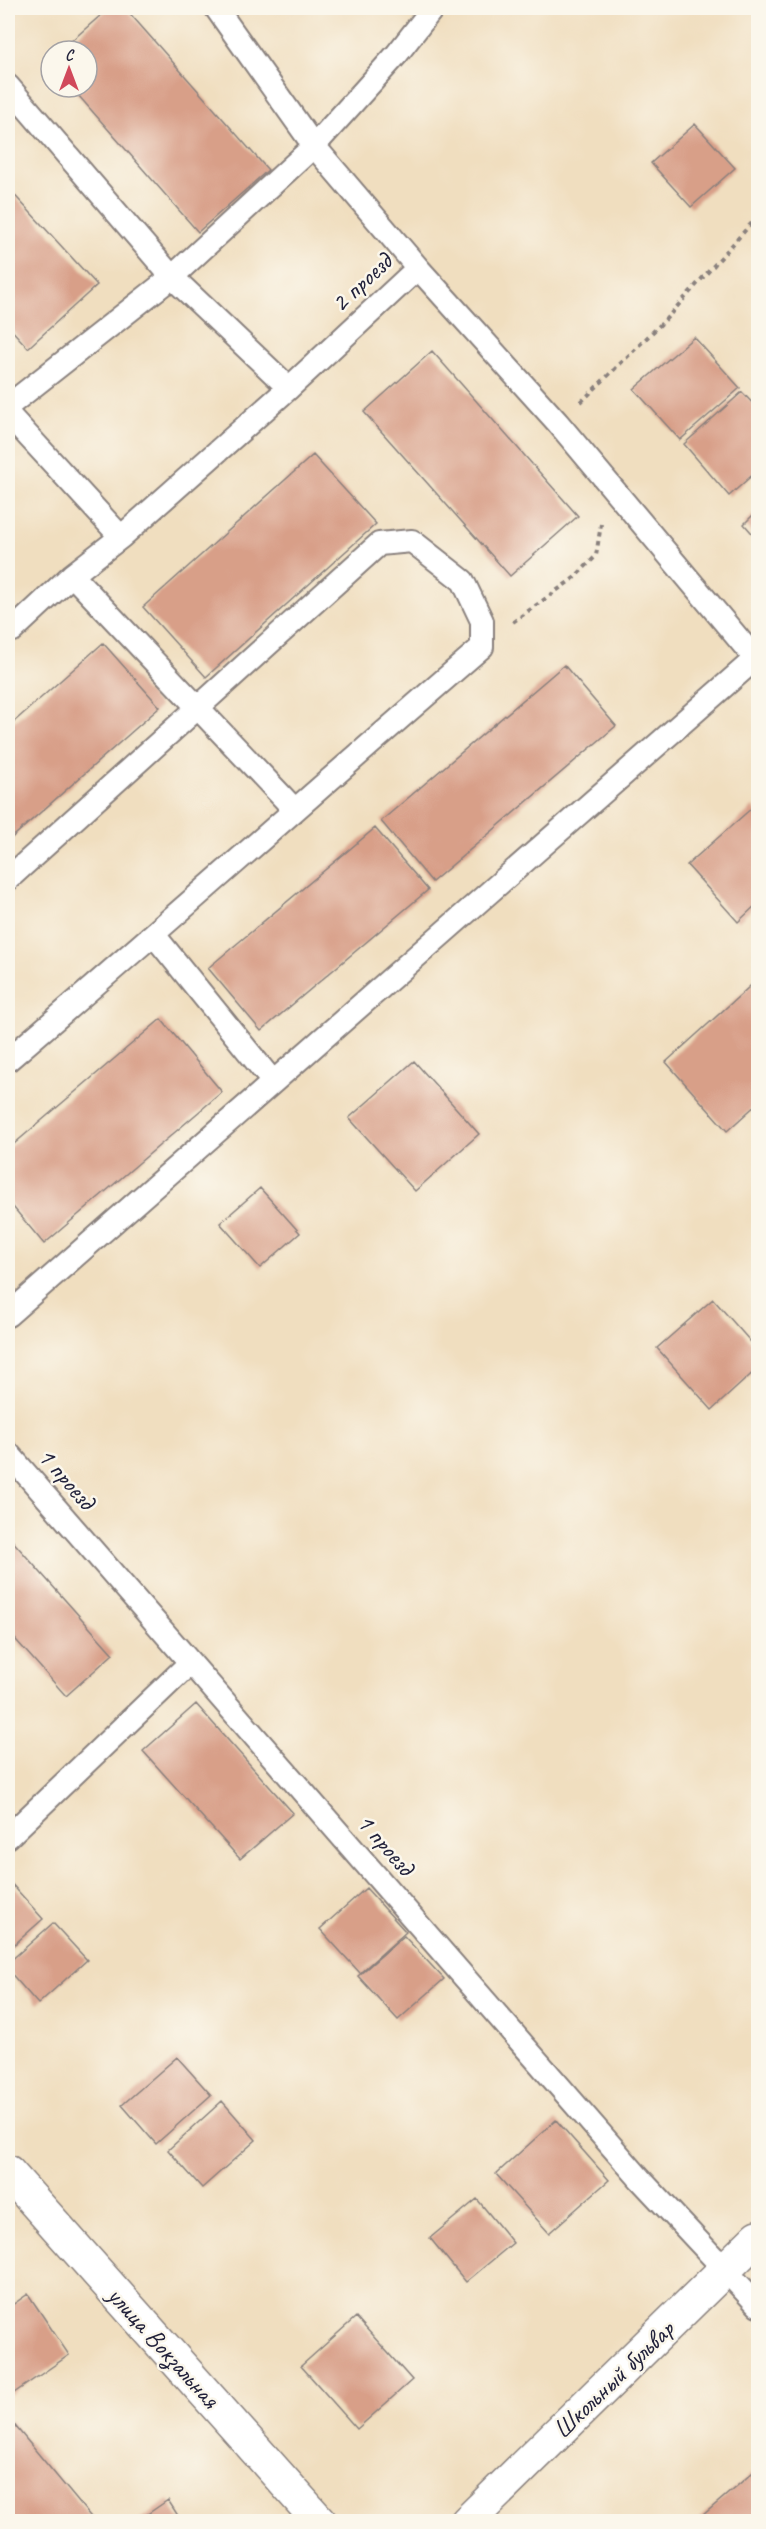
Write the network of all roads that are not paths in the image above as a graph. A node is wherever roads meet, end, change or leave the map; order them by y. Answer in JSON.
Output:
{"nodes":[{"id":1,"x":216,"y":8,"type":"edge"},
{"id":2,"x":433,"y":8,"type":"edge"},
{"id":3,"x":8,"y":86,"type":"edge"},
{"id":4,"x":314,"y":146,"type":"junction"},
{"id":5,"x":418,"y":268,"type":"junction"},
{"id":6,"x":172,"y":277,"type":"junction"},
{"id":7,"x":289,"y":388,"type":"junction"},
{"id":8,"x":8,"y":406,"type":"edge"},
{"id":9,"x":8,"y":414,"type":"edge"},
{"id":10,"x":121,"y":537,"type":"junction"},
{"id":11,"x":72,"y":575,"type":"junction"},
{"id":12,"x":9,"y":630,"type":"edge"},
{"id":13,"x":757,"y":661,"type":"edge"},
{"id":14,"x":196,"y":708,"type":"junction"},
{"id":15,"x":294,"y":809,"type":"junction"},
{"id":16,"x":8,"y":879,"type":"edge"},
{"id":17,"x":154,"y":935,"type":"junction"},
{"id":18,"x":8,"y":1060,"type":"edge"},
{"id":19,"x":273,"y":1082,"type":"junction"},
{"id":20,"x":8,"y":1315,"type":"edge"},
{"id":21,"x":8,"y":1453,"type":"edge"},
{"id":22,"x":190,"y":1663,"type":"junction"},
{"id":23,"x":8,"y":1837,"type":"edge"},
{"id":24,"x":8,"y":2172,"type":"edge"},
{"id":25,"x":759,"y":2236,"type":"edge"},
{"id":26,"x":726,"y":2268,"type":"junction"},
{"id":27,"x":759,"y":2305,"type":"edge"},
{"id":28,"x":320,"y":2522,"type":"edge"},
{"id":29,"x":467,"y":2522,"type":"edge"}],
"edges":[{"from":1,"to":4,"type":"lane"},
{"from":2,"to":4,"type":"lane"},
{"from":3,"to":6,"type":"lane"},
{"from":4,"to":5,"type":"lane"},
{"from":4,"to":6,"type":"lane"},
{"from":5,"to":7,"type":"lane","name":"2 проезд"},
{"from":5,"to":13,"type":"lane","name":"2 проезд"},
{"from":6,"to":7,"type":"lane"},
{"from":6,"to":8,"type":"lane"},
{"from":7,"to":10,"type":"lane","name":"2 проезд"},
{"from":9,"to":10,"type":"lane"},
{"from":10,"to":11,"type":"lane","name":"2 проезд"},
{"from":11,"to":12,"type":"lane","name":"2 проезд"},
{"from":11,"to":14,"type":"lane"},
{"from":13,"to":19,"type":"lane"},
{"from":14,"to":15,"type":"lane"},
{"from":14,"to":15,"type":"lane"},
{"from":14,"to":16,"type":"lane"},
{"from":15,"to":17,"type":"lane"},
{"from":17,"to":18,"type":"lane"},
{"from":17,"to":19,"type":"lane"},
{"from":19,"to":20,"type":"lane"},
{"from":21,"to":22,"type":"lane","name":"1 проезд"},
{"from":22,"to":23,"type":"lane"},
{"from":22,"to":26,"type":"lane","name":"1 проезд"},
{"from":24,"to":28,"type":"street","name":"улица Вокзальная"},
{"from":25,"to":26,"type":"street","name":"Школьный бульвар"},
{"from":26,"to":27,"type":"lane","name":"1 проезд"},
{"from":26,"to":29,"type":"street","name":"Школьный бульвар"}]}
